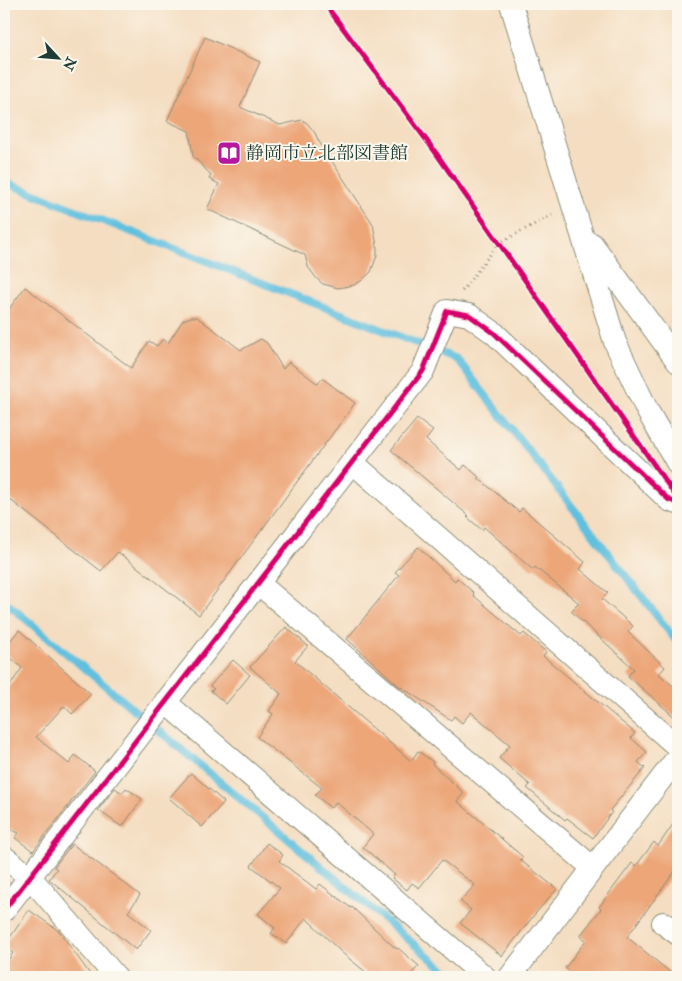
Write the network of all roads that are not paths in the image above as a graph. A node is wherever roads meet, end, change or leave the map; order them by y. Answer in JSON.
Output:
{"nodes":[{"id":1,"x":511,"y":4,"type":"edge"},
{"id":2,"x":580,"y":229,"type":"junction"},
{"id":3,"x":678,"y":362,"type":"edge"},
{"id":4,"x":352,"y":462,"type":"junction"},
{"id":5,"x":678,"y":464,"type":"edge"},
{"id":6,"x":678,"y":503,"type":"edge"},
{"id":7,"x":258,"y":583,"type":"junction"},
{"id":8,"x":165,"y":702,"type":"junction"},
{"id":9,"x":678,"y":747,"type":"edge"},
{"id":10,"x":678,"y":756,"type":"edge"},
{"id":11,"x":4,"y":857,"type":"edge"},
{"id":12,"x":593,"y":868,"type":"junction"},
{"id":13,"x":30,"y":877,"type":"junction"},
{"id":14,"x":4,"y":910,"type":"edge"},
{"id":15,"x":116,"y":977,"type":"edge"},
{"id":16,"x":485,"y":977,"type":"edge"},
{"id":17,"x":510,"y":977,"type":"edge"}],
"edges":[{"from":1,"to":2,"type":"street"},
{"from":2,"to":3,"type":"street"},
{"from":2,"to":5,"type":"street"},
{"from":4,"to":6,"type":"street"},
{"from":4,"to":7,"type":"street"},
{"from":4,"to":9,"type":"street"},
{"from":7,"to":8,"type":"street"},
{"from":7,"to":12,"type":"street"},
{"from":8,"to":13,"type":"street"},
{"from":8,"to":16,"type":"street"},
{"from":10,"to":12,"type":"street"},
{"from":11,"to":13,"type":"street"},
{"from":12,"to":17,"type":"street"},
{"from":13,"to":14,"type":"street"},
{"from":13,"to":15,"type":"street"}]}
